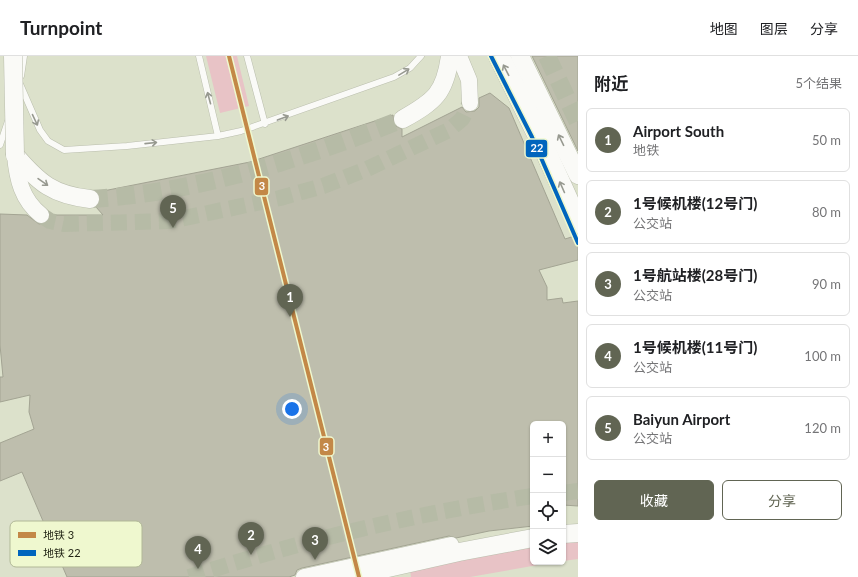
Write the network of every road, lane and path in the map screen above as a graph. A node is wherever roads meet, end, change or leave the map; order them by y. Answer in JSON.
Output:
{"nodes":[{"id":1,"x":14,"y":56,"type":"edge"},
{"id":2,"x":24,"y":56,"type":"edge"},
{"id":3,"x":199,"y":56,"type":"edge"},
{"id":4,"x":247,"y":56,"type":"edge"},
{"id":5,"x":421,"y":56,"type":"edge"},
{"id":6,"x":450,"y":56,"type":"edge"},
{"id":7,"x":459,"y":56,"type":"edge"},
{"id":8,"x":499,"y":56,"type":"edge"},
{"id":9,"x":520,"y":56,"type":"edge"},
{"id":10,"x":20,"y":84,"type":"junction"},
{"id":11,"x":470,"y":103,"type":"tunnel mouth"},
{"id":12,"x":403,"y":119,"type":"tunnel mouth"},
{"id":13,"x":265,"y":124,"type":"junction"},
{"id":14,"x":218,"y":136,"type":"junction"},
{"id":15,"x":0,"y":145,"type":"edge"},
{"id":16,"x":15,"y":155,"type":"junction"},
{"id":17,"x":578,"y":175,"type":"edge"},
{"id":18,"x":90,"y":199,"type":"tunnel mouth"},
{"id":19,"x":42,"y":215,"type":"tunnel mouth"},
{"id":20,"x":578,"y":223,"type":"edge"},
{"id":21,"x":578,"y":525,"type":"edge"},
{"id":22,"x":566,"y":526,"type":"edge"},
{"id":23,"x":530,"y":531,"type":"edge"},
{"id":24,"x":578,"y":533,"type":"edge"},
{"id":25,"x":566,"y":534,"type":"edge"},
{"id":26,"x":530,"y":539,"type":"edge"},
{"id":27,"x":304,"y":577,"type":"edge"},
{"id":28,"x":348,"y":577,"type":"edge"}],
"edges":[{"from":1,"to":16,"type":"main road","bridge":true},
{"from":2,"to":10,"type":"lane"},
{"from":14,"to":3,"type":"lane","one_way":true},
{"from":4,"to":13,"type":"lane"},
{"from":13,"to":5,"type":"lane","one_way":true},
{"from":6,"to":12,"type":"main road"},
{"from":7,"to":11,"type":"street"},
{"from":20,"to":8,"type":"highway","one_way":true},
{"from":17,"to":9,"type":"main road","one_way":true},
{"from":10,"to":14,"type":"lane","one_way":true},
{"from":10,"to":15,"type":"lane"},
{"from":13,"to":14,"type":"lane"},
{"from":16,"to":18,"type":"main road","one_way":true},
{"from":16,"to":19,"type":"street"},
{"from":21,"to":22,"type":"street"},
{"from":23,"to":27,"type":"street"},
{"from":24,"to":25,"type":"main road"},
{"from":26,"to":28,"type":"main road"}]}
